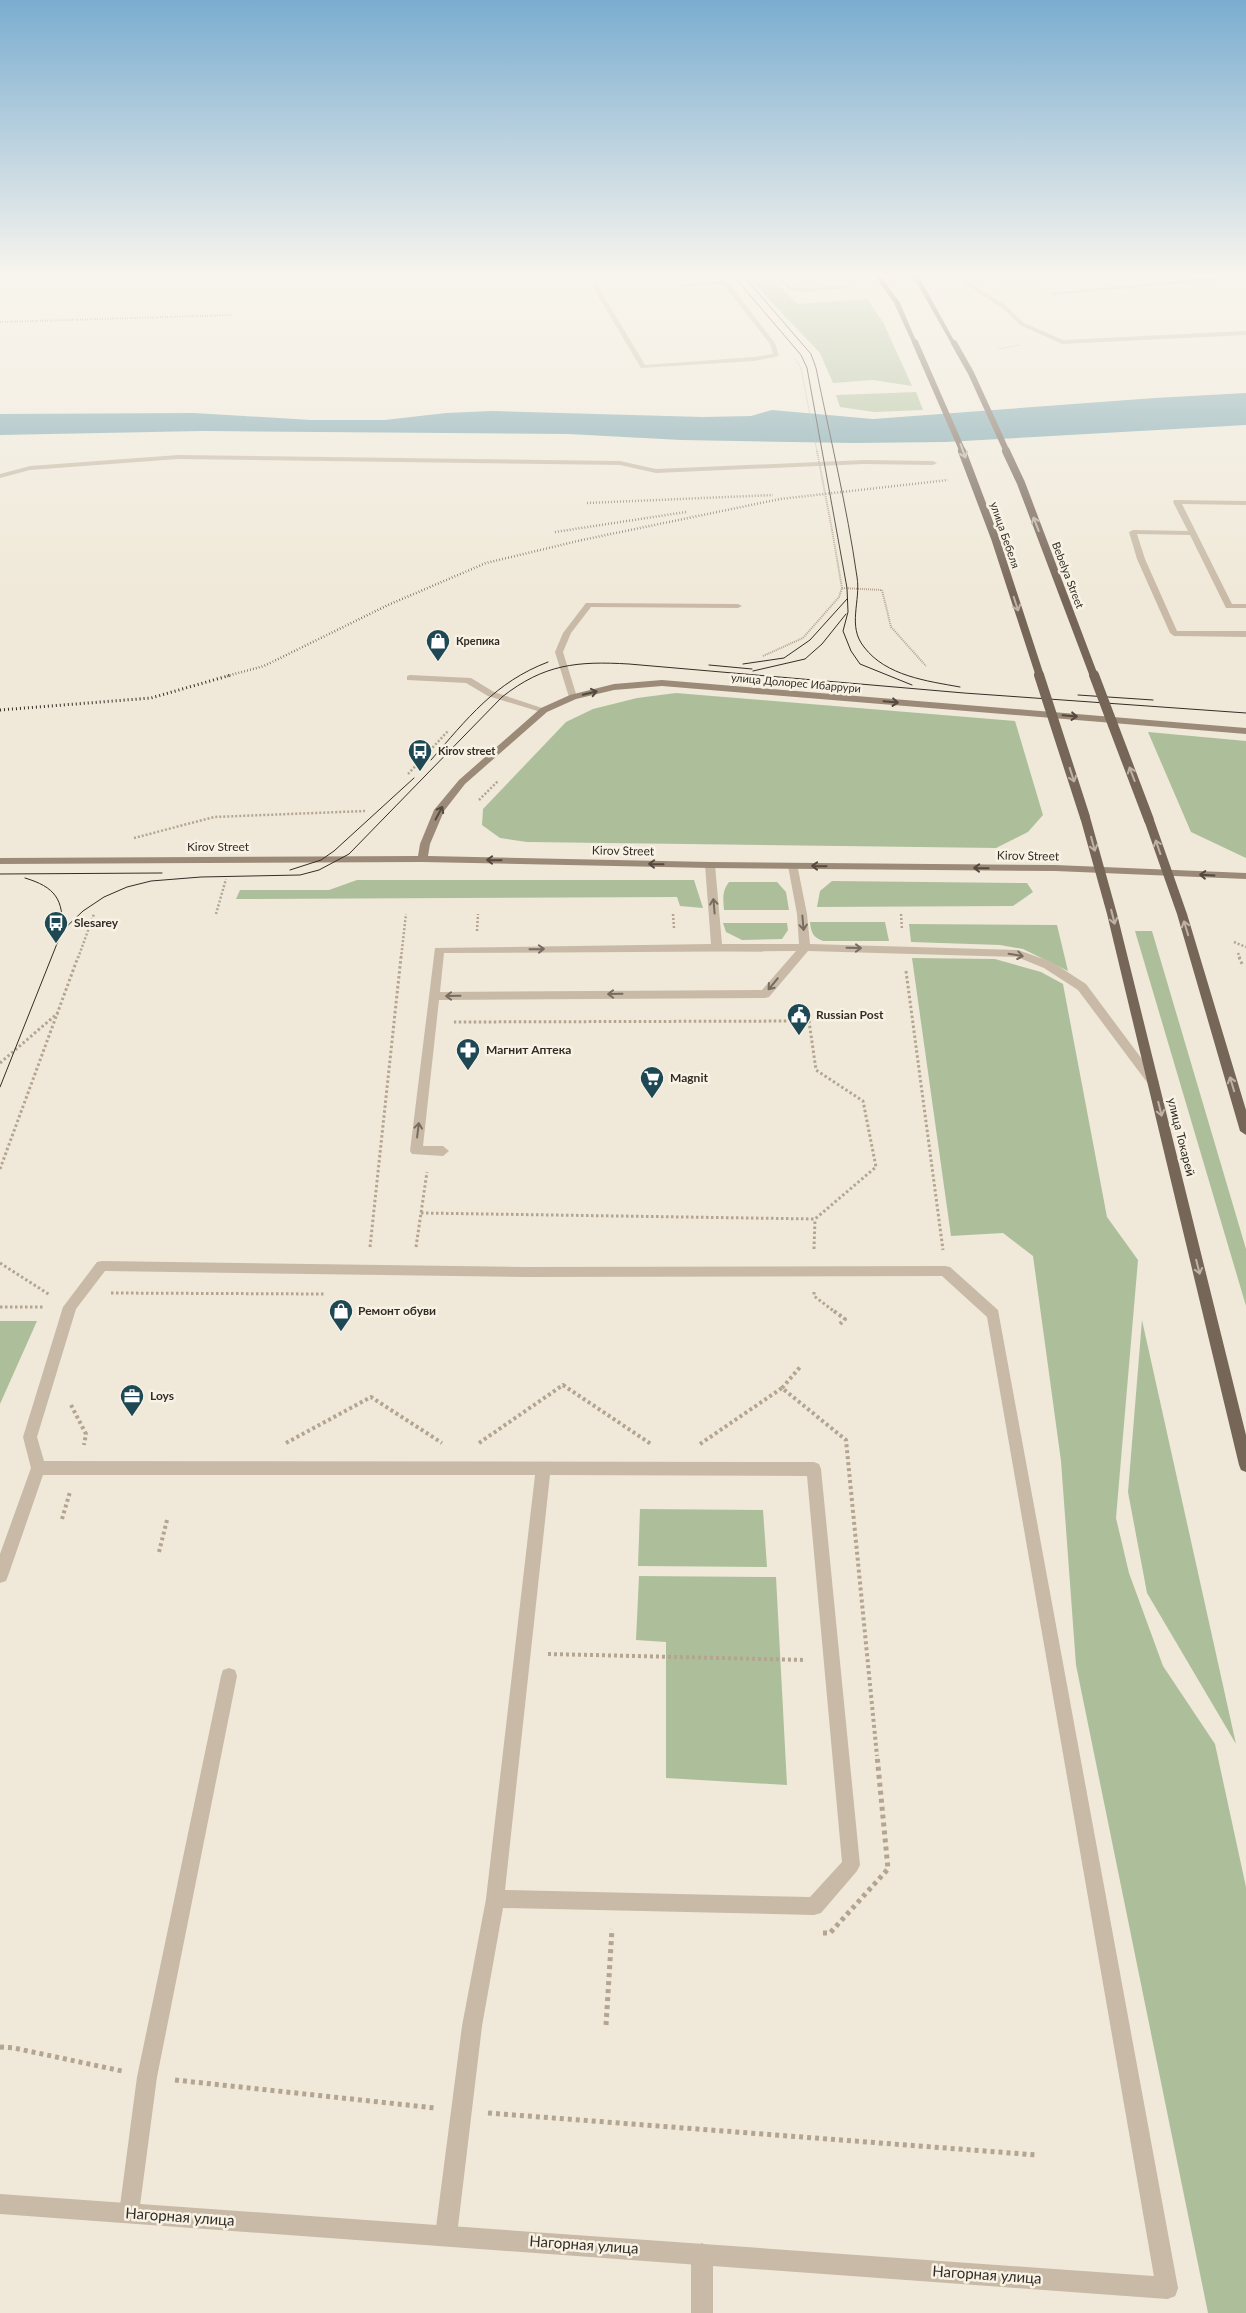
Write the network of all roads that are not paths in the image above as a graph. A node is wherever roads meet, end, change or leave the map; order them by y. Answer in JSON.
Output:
{"nodes":[{"id":1,"x":933,"y":381,"type":"edge"},
{"id":2,"x":975,"y":381,"type":"edge"},
{"id":3,"x":933,"y":463,"type":"dead end"},
{"id":4,"x":0,"y":476,"type":"edge"},
{"id":5,"x":1246,"y":503,"type":"edge"},
{"id":6,"x":1192,"y":533,"type":"junction"},
{"id":7,"x":738,"y":606,"type":"dead end"},
{"id":8,"x":1246,"y":606,"type":"edge"},
{"id":9,"x":1246,"y":634,"type":"edge"},
{"id":10,"x":410,"y":678,"type":"dead end"},
{"id":11,"x":573,"y":697,"type":"junction"},
{"id":12,"x":544,"y":710,"type":"junction"},
{"id":13,"x":1246,"y":731,"type":"edge"},
{"id":14,"x":1085,"y":817,"type":"joint"},
{"id":15,"x":422,"y":859,"type":"junction"},
{"id":16,"x":0,"y":861,"type":"edge"},
{"id":17,"x":710,"y":865,"type":"junction"},
{"id":18,"x":793,"y":866,"type":"junction"},
{"id":19,"x":1100,"y":870,"type":"junction"},
{"id":20,"x":1167,"y":873,"type":"junction"},
{"id":21,"x":1246,"y":876,"type":"edge"},
{"id":22,"x":718,"y":947,"type":"junction"},
{"id":23,"x":805,"y":947,"type":"junction"},
{"id":24,"x":434,"y":996,"type":"junction"},
{"id":25,"x":1153,"y":1082,"type":"junction"},
{"id":26,"x":1246,"y":1131,"type":"edge"},
{"id":27,"x":443,"y":1151,"type":"dead end"},
{"id":28,"x":1246,"y":1465,"type":"edge"},
{"id":29,"x":38,"y":1468,"type":"junction"},
{"id":30,"x":543,"y":1468,"type":"junction"},
{"id":31,"x":0,"y":1576,"type":"edge"},
{"id":32,"x":230,"y":1676,"type":"dead end"},
{"id":33,"x":495,"y":1900,"type":"junction"},
{"id":34,"x":0,"y":2204,"type":"edge"},
{"id":35,"x":129,"y":2213,"type":"junction"},
{"id":36,"x":446,"y":2235,"type":"junction"},
{"id":37,"x":702,"y":2254,"type":"junction"},
{"id":38,"x":702,"y":2313,"type":"edge"}],
"edges":[{"from":1,"to":14,"type":"main road","name":"улица Бебеля","one_way":true,"bridge":true},
{"from":20,"to":2,"type":"main road","name":"Bebelya Street","one_way":true,"bridge":true},
{"from":3,"to":4,"type":"street"},
{"from":5,"to":6,"type":"street"},
{"from":6,"to":8,"type":"street"},
{"from":6,"to":9,"type":"street"},
{"from":7,"to":11,"type":"street"},
{"from":10,"to":12,"type":"street"},
{"from":11,"to":12,"type":"main road","name":"улица Долорес Ибаррури"},
{"from":11,"to":13,"type":"main road","name":"улица Долорес Ибаррури","one_way":true},
{"from":15,"to":12,"type":"main road","name":"улица Долорес Ибаррури","one_way":true},
{"from":14,"to":19,"type":"main road","name":"улица Токарей","one_way":true},
{"from":15,"to":16,"type":"main road","name":"Kirov Street"},
{"from":17,"to":15,"type":"main road","name":"Kirov Street","one_way":true},
{"from":17,"to":18,"type":"main road","name":"Kirov Street"},
{"from":22,"to":17,"type":"street","one_way":true},
{"from":19,"to":18,"type":"main road","name":"Kirov Street","one_way":true},
{"from":18,"to":23,"type":"street","one_way":true},
{"from":19,"to":20,"type":"main road","name":"Kirov Street"},
{"from":19,"to":25,"type":"main road","name":"улица Токарей","one_way":true},
{"from":21,"to":20,"type":"main road","name":"Kirov Street","one_way":true},
{"from":26,"to":20,"type":"main road","one_way":true},
{"from":22,"to":23,"type":"street"},
{"from":24,"to":22,"type":"street","one_way":true},
{"from":23,"to":24,"type":"street","one_way":true},
{"from":23,"to":25,"type":"street","one_way":true},
{"from":27,"to":24,"type":"street","one_way":true},
{"from":25,"to":28,"type":"main road","name":"улица Токарей","one_way":true},
{"from":29,"to":30,"type":"street"},
{"from":29,"to":31,"type":"street"},
{"from":29,"to":37,"type":"street","name":"Нагорная улица"},
{"from":30,"to":33,"type":"street"},
{"from":30,"to":33,"type":"street"},
{"from":32,"to":35,"type":"street"},
{"from":33,"to":36,"type":"street"},
{"from":34,"to":35,"type":"street","name":"Нагорная улица"},
{"from":35,"to":36,"type":"street","name":"Нагорная улица"},
{"from":36,"to":37,"type":"street","name":"Нагорная улица"},
{"from":37,"to":38,"type":"street"}]}
